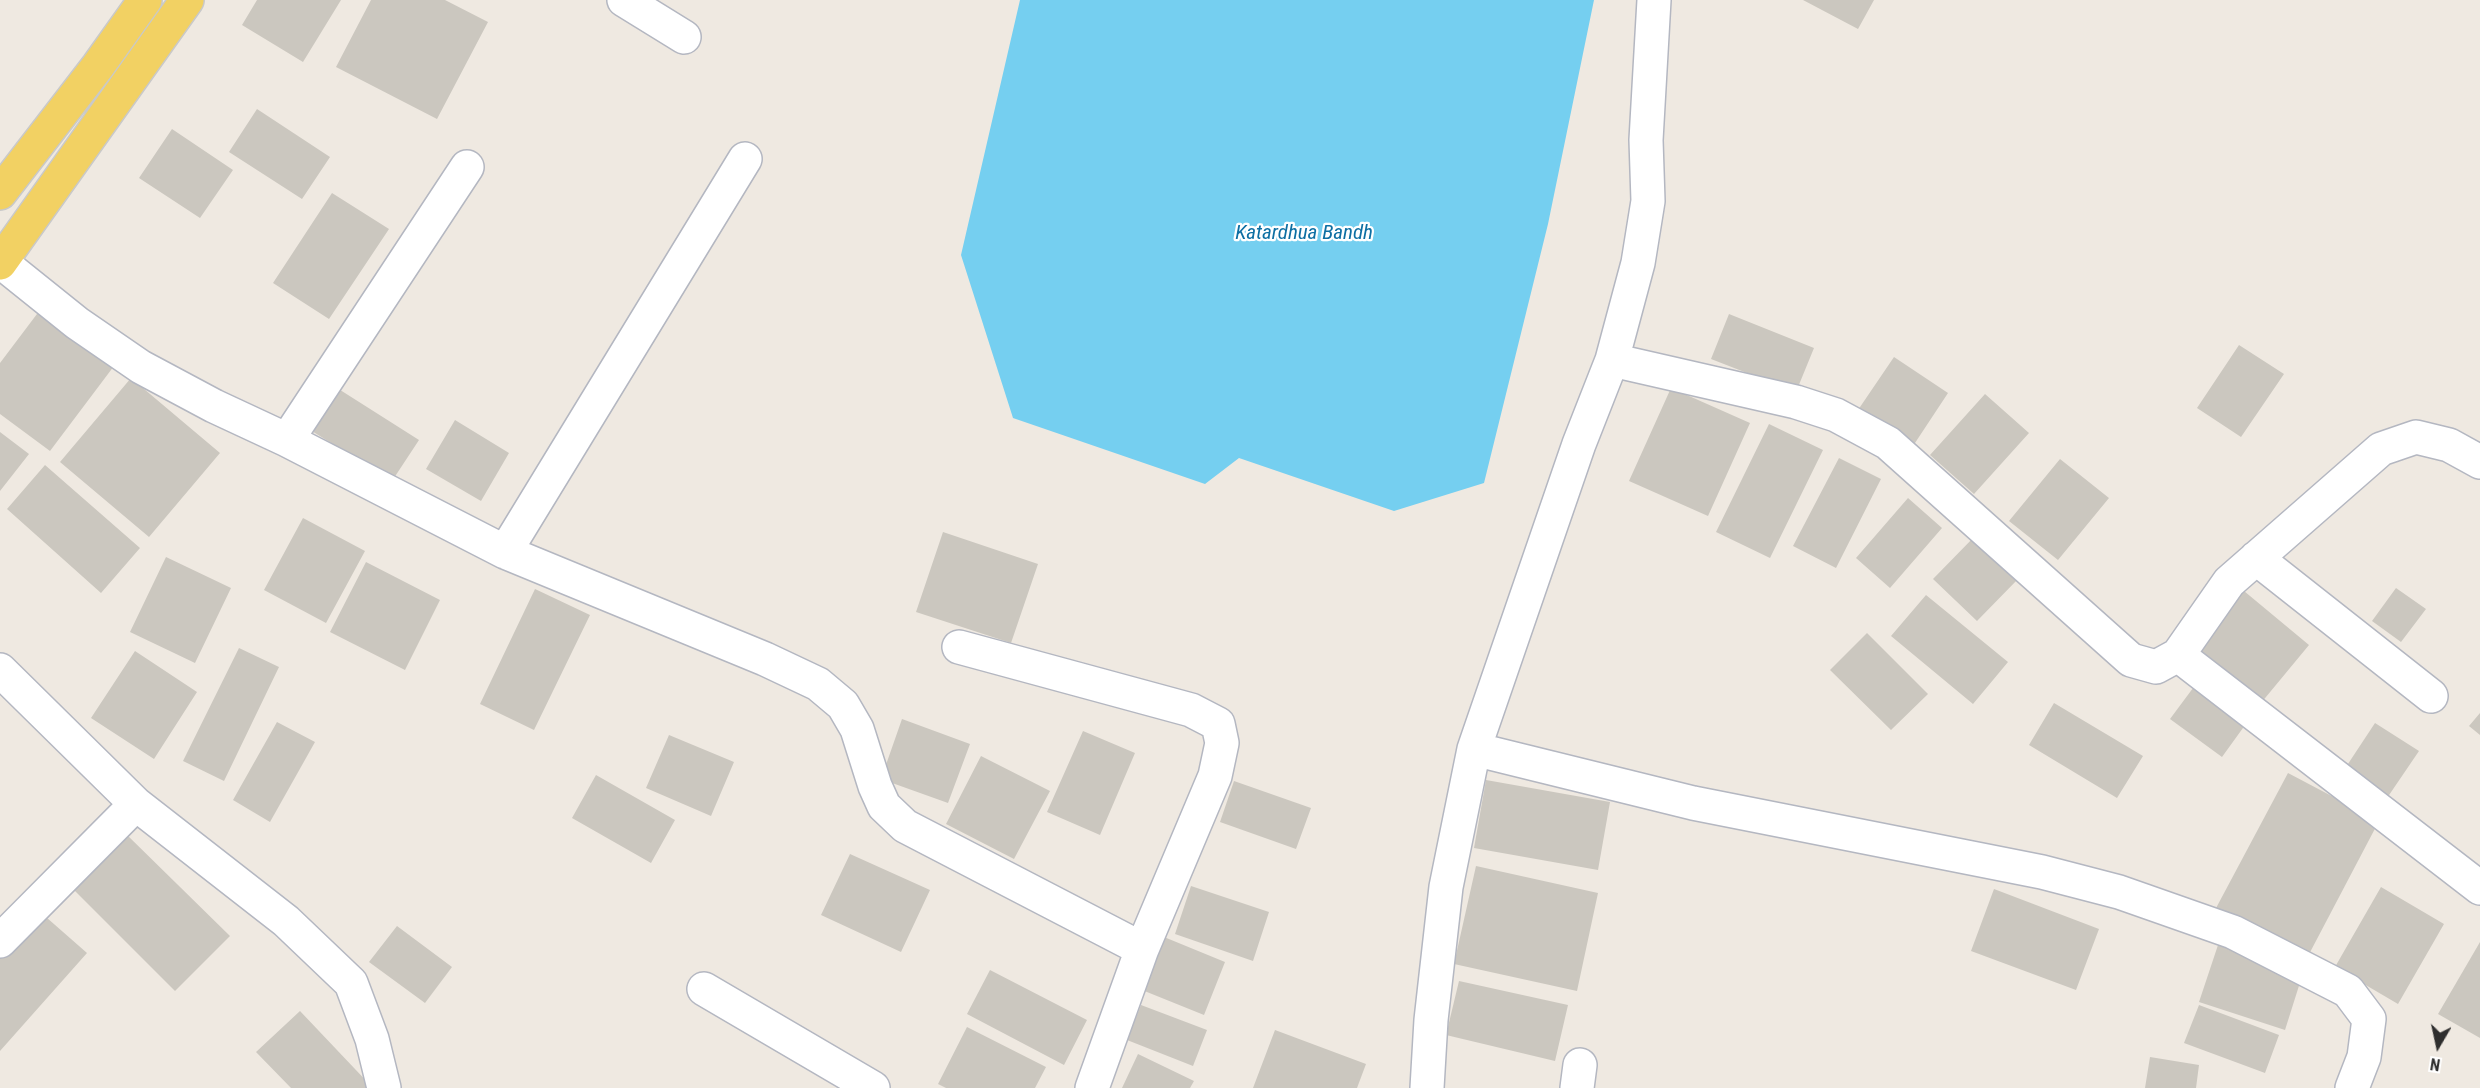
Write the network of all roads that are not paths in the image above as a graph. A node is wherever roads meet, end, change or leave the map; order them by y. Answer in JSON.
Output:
{"nodes":[{"id":1,"x":145,"y":0,"type":"edge"},
{"id":2,"x":187,"y":0,"type":"edge"},
{"id":3,"x":624,"y":0,"type":"edge"},
{"id":4,"x":1654,"y":0,"type":"edge"},
{"id":5,"x":684,"y":37,"type":"dead end"},
{"id":6,"x":745,"y":159,"type":"dead end"},
{"id":7,"x":467,"y":166,"type":"dead end"},
{"id":8,"x":0,"y":193,"type":"edge"},
{"id":9,"x":0,"y":262,"type":"edge"},
{"id":10,"x":1612,"y":360,"type":"junction"},
{"id":11,"x":287,"y":440,"type":"junction"},
{"id":12,"x":2480,"y":462,"type":"edge"},
{"id":13,"x":505,"y":552,"type":"junction"},
{"id":14,"x":2256,"y":558,"type":"junction"},
{"id":15,"x":959,"y":647,"type":"dead end"},
{"id":16,"x":2178,"y":655,"type":"junction"},
{"id":17,"x":0,"y":670,"type":"edge"},
{"id":18,"x":2432,"y":696,"type":"dead end"},
{"id":19,"x":1474,"y":749,"type":"junction"},
{"id":20,"x":136,"y":804,"type":"junction"},
{"id":21,"x":2480,"y":888,"type":"edge"},
{"id":22,"x":0,"y":941,"type":"edge"},
{"id":23,"x":1142,"y":949,"type":"junction"},
{"id":24,"x":704,"y":989,"type":"dead end"},
{"id":25,"x":384,"y":1088,"type":"edge"},
{"id":26,"x":873,"y":1088,"type":"edge"},
{"id":27,"x":1092,"y":1088,"type":"edge"},
{"id":28,"x":1427,"y":1088,"type":"edge"},
{"id":29,"x":2352,"y":1088,"type":"edge"}],
"edges":[{"from":1,"to":8,"type":"main road"},
{"from":2,"to":9,"type":"main road"},
{"from":3,"to":5,"type":"street"},
{"from":4,"to":10,"type":"street"},
{"from":6,"to":13,"type":"street"},
{"from":7,"to":11,"type":"street"},
{"from":9,"to":11,"type":"street"},
{"from":10,"to":16,"type":"street"},
{"from":10,"to":19,"type":"street"},
{"from":11,"to":13,"type":"street"},
{"from":12,"to":14,"type":"street"},
{"from":13,"to":23,"type":"street"},
{"from":14,"to":16,"type":"street"},
{"from":14,"to":18,"type":"street"},
{"from":15,"to":23,"type":"street"},
{"from":16,"to":21,"type":"street"},
{"from":17,"to":20,"type":"street"},
{"from":19,"to":28,"type":"street"},
{"from":19,"to":29,"type":"street"},
{"from":20,"to":22,"type":"street"},
{"from":20,"to":25,"type":"street"},
{"from":23,"to":27,"type":"street"},
{"from":24,"to":26,"type":"street"}]}
